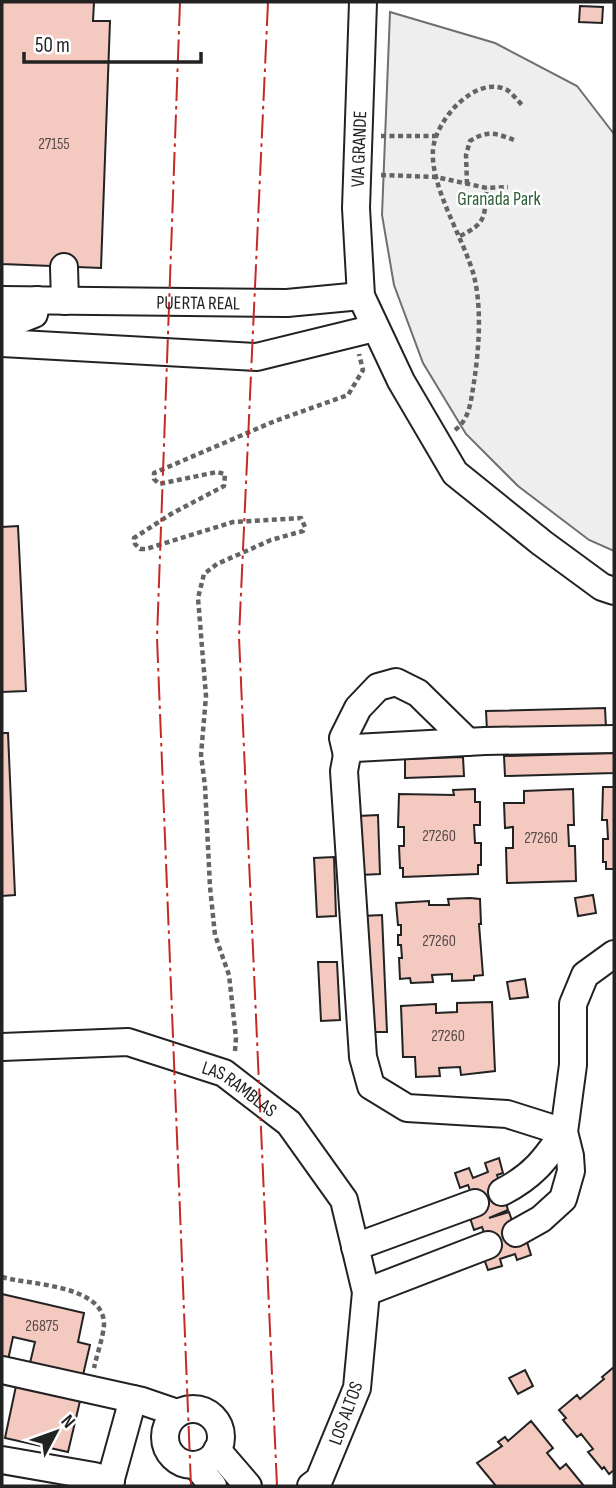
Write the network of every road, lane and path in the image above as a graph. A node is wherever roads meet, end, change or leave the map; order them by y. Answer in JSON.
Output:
{"nodes":[{"id":1,"x":363,"y":2,"type":"edge"},
{"id":2,"x":522,"y":105,"type":"dead end"},
{"id":3,"x":358,"y":136,"type":"junction"},
{"id":4,"x":436,"y":136,"type":"junction"},
{"id":5,"x":517,"y":141,"type":"dead end"},
{"id":6,"x":357,"y":174,"type":"junction"},
{"id":7,"x":436,"y":177,"type":"junction"},
{"id":8,"x":467,"y":184,"type":"junction"},
{"id":9,"x":508,"y":187,"type":"dead end"},
{"id":10,"x":486,"y":188,"type":"junction"},
{"id":11,"x":460,"y":236,"type":"junction"},
{"id":12,"x":64,"y":267,"type":"dead end"},
{"id":13,"x":361,"y":296,"type":"junction"},
{"id":14,"x":2,"y":300,"type":"edge"},
{"id":15,"x":37,"y":300,"type":"junction"},
{"id":16,"x":65,"y":301,"type":"junction"},
{"id":17,"x":2,"y":324,"type":"edge"},
{"id":18,"x":364,"y":330,"type":"junction"},
{"id":19,"x":2,"y":343,"type":"edge"},
{"id":20,"x":437,"y":443,"type":"junction"},
{"id":21,"x":614,"y":591,"type":"edge"},
{"id":22,"x":614,"y":739,"type":"edge"},
{"id":23,"x":468,"y":742,"type":"junction"},
{"id":24,"x":347,"y":755,"type":"junction"},
{"id":25,"x":614,"y":954,"type":"edge"},
{"id":26,"x":2,"y":1047,"type":"edge"},
{"id":27,"x":225,"y":1073,"type":"junction"},
{"id":28,"x":564,"y":1132,"type":"junction"},
{"id":29,"x":502,"y":1192,"type":"dead end"},
{"id":30,"x":475,"y":1203,"type":"dead end"},
{"id":31,"x":444,"y":1214,"type":"junction"},
{"id":32,"x":516,"y":1233,"type":"dead end"},
{"id":33,"x":488,"y":1245,"type":"dead end"},
{"id":34,"x":355,"y":1247,"type":"junction"},
{"id":35,"x":460,"y":1256,"type":"junction"},
{"id":36,"x":2,"y":1277,"type":"edge"},
{"id":37,"x":366,"y":1292,"type":"junction"},
{"id":38,"x":2,"y":1370,"type":"edge"},
{"id":39,"x":89,"y":1389,"type":"junction"},
{"id":40,"x":133,"y":1399,"type":"junction"},
{"id":41,"x":177,"y":1413,"type":"junction"},
{"id":42,"x":207,"y":1457,"type":"junction"},
{"id":43,"x":2,"y":1460,"type":"edge"},
{"id":44,"x":110,"y":1484,"type":"edge"},
{"id":45,"x":213,"y":1486,"type":"edge"},
{"id":46,"x":248,"y":1486,"type":"edge"},
{"id":47,"x":311,"y":1486,"type":"edge"}],
"edges":[{"from":1,"to":3,"type":"street","name":"VIA GRANDE"},
{"from":2,"to":4,"type":"path"},
{"from":3,"to":4,"type":"path"},
{"from":3,"to":6,"type":"street","name":"VIA GRANDE"},
{"from":4,"to":7,"type":"path"},
{"from":5,"to":8,"type":"path"},
{"from":6,"to":7,"type":"path"},
{"from":6,"to":13,"type":"street","name":"VIA GRANDE"},
{"from":7,"to":8,"type":"path"},
{"from":7,"to":11,"type":"path"},
{"from":8,"to":10,"type":"path"},
{"from":9,"to":10,"type":"path"},
{"from":10,"to":11,"type":"path"},
{"from":11,"to":20,"type":"path"},
{"from":12,"to":16,"type":"street"},
{"from":13,"to":16,"type":"street","name":"PUERTA REAL"},
{"from":13,"to":18,"type":"street"},
{"from":14,"to":15,"type":"street","name":"PUERTA REAL"},
{"from":15,"to":16,"type":"street","name":"PUERTA REAL"},
{"from":15,"to":17,"type":"street"},
{"from":18,"to":19,"type":"street"},
{"from":18,"to":20,"type":"street"},
{"from":18,"to":27,"type":"path"},
{"from":20,"to":21,"type":"street"},
{"from":22,"to":23,"type":"street"},
{"from":23,"to":24,"type":"street"},
{"from":23,"to":24,"type":"street"},
{"from":24,"to":28,"type":"street"},
{"from":25,"to":28,"type":"street"},
{"from":26,"to":27,"type":"street","name":"LAS RAMBLAS"},
{"from":27,"to":34,"type":"street","name":"LAS RAMBLAS"},
{"from":28,"to":29,"type":"street"},
{"from":28,"to":32,"type":"street"},
{"from":30,"to":31,"type":"street"},
{"from":31,"to":34,"type":"street"},
{"from":31,"to":35,"type":"street"},
{"from":33,"to":35,"type":"street"},
{"from":34,"to":37,"type":"street","name":"LAS RAMBLAS"},
{"from":35,"to":37,"type":"street"},
{"from":36,"to":39,"type":"path"},
{"from":37,"to":47,"type":"street","name":"LOS ALTOS"},
{"from":38,"to":39,"type":"street"},
{"from":39,"to":40,"type":"street"},
{"from":40,"to":41,"type":"street"},
{"from":40,"to":44,"type":"street"},
{"from":41,"to":42,"type":"street"},
{"from":41,"to":42,"type":"street"},
{"from":42,"to":45,"type":"street"},
{"from":42,"to":46,"type":"street"},
{"from":43,"to":44,"type":"street"}]}
